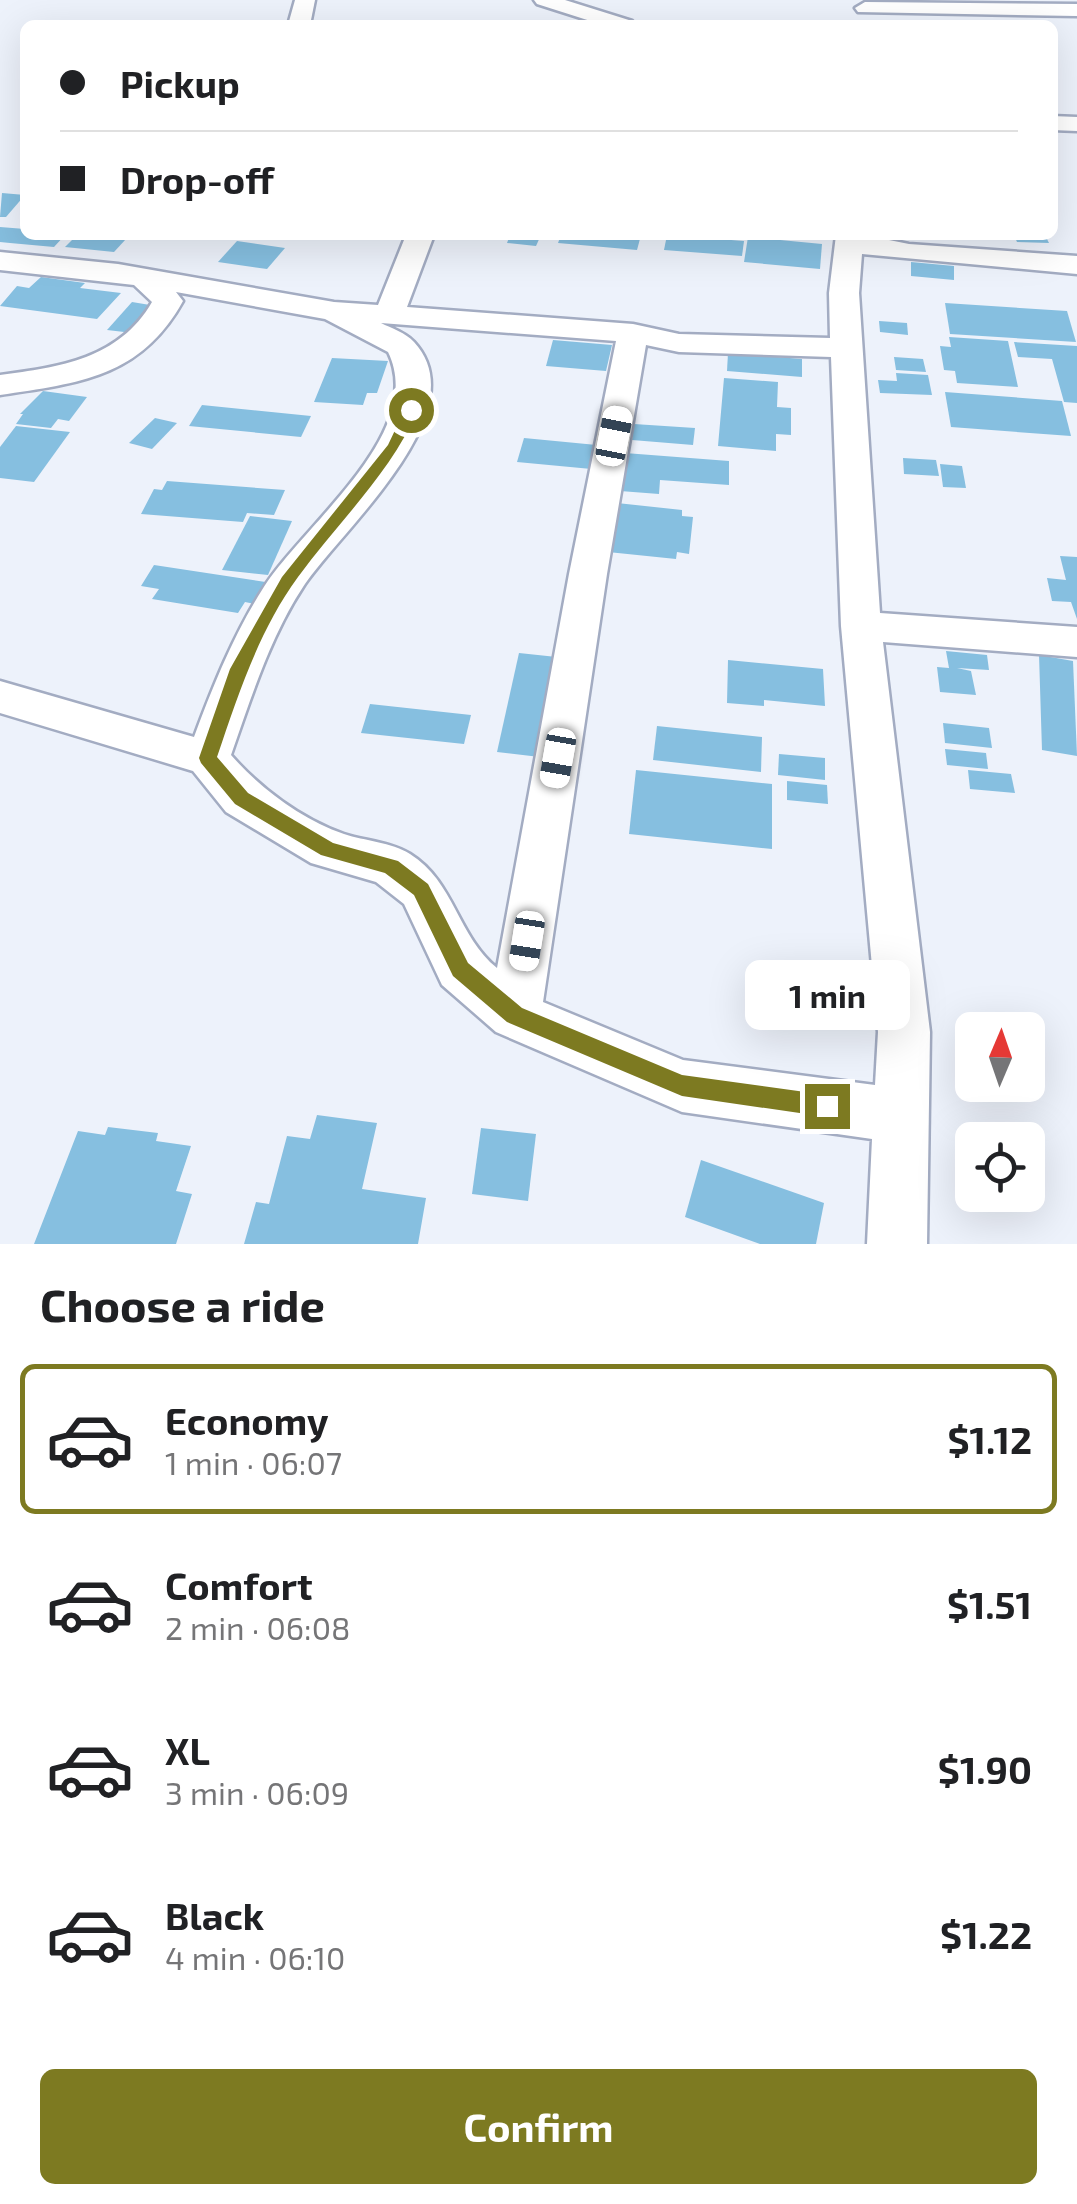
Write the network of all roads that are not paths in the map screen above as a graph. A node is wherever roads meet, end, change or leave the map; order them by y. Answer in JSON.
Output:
{"nodes":[{"id":1,"x":544,"y":0,"type":"edge"},
{"id":2,"x":1077,"y":10,"type":"edge"},
{"id":3,"x":866,"y":11,"type":"edge"},
{"id":4,"x":609,"y":20,"type":"edge"},
{"id":5,"x":418,"y":240,"type":"edge"},
{"id":6,"x":850,"y":240,"type":"edge"},
{"id":7,"x":854,"y":240,"type":"edge"},
{"id":8,"x":0,"y":261,"type":"edge"},
{"id":9,"x":1077,"y":265,"type":"edge"},
{"id":10,"x":144,"y":278,"type":"junction"},
{"id":11,"x":334,"y":312,"type":"junction"},
{"id":12,"x":389,"y":315,"type":"junction"},
{"id":13,"x":633,"y":333,"type":"junction"},
{"id":14,"x":846,"y":348,"type":"junction"},
{"id":15,"x":0,"y":384,"type":"edge"},
{"id":16,"x":861,"y":626,"type":"junction"},
{"id":17,"x":1077,"y":642,"type":"edge"},
{"id":18,"x":0,"y":697,"type":"edge"},
{"id":19,"x":208,"y":758,"type":"junction"},
{"id":20,"x":515,"y":1015,"type":"junction"},
{"id":21,"x":900,"y":1116,"type":"junction"},
{"id":22,"x":896,"y":1244,"type":"edge"}],
"edges":[{"from":1,"to":4,"type":"street"},
{"from":2,"to":3,"type":"street"},
{"from":5,"to":12,"type":"street"},
{"from":6,"to":14,"type":"street"},
{"from":7,"to":9,"type":"street"},
{"from":8,"to":10,"type":"street"},
{"from":10,"to":11,"type":"street"},
{"from":10,"to":15,"type":"street"},
{"from":11,"to":12,"type":"street"},
{"from":11,"to":19,"type":"street"},
{"from":12,"to":13,"type":"street"},
{"from":13,"to":14,"type":"street"},
{"from":13,"to":20,"type":"street"},
{"from":14,"to":16,"type":"street"},
{"from":16,"to":17,"type":"street"},
{"from":16,"to":21,"type":"street"},
{"from":18,"to":19,"type":"street"},
{"from":19,"to":20,"type":"street"},
{"from":20,"to":21,"type":"street"},
{"from":21,"to":22,"type":"street"}]}
